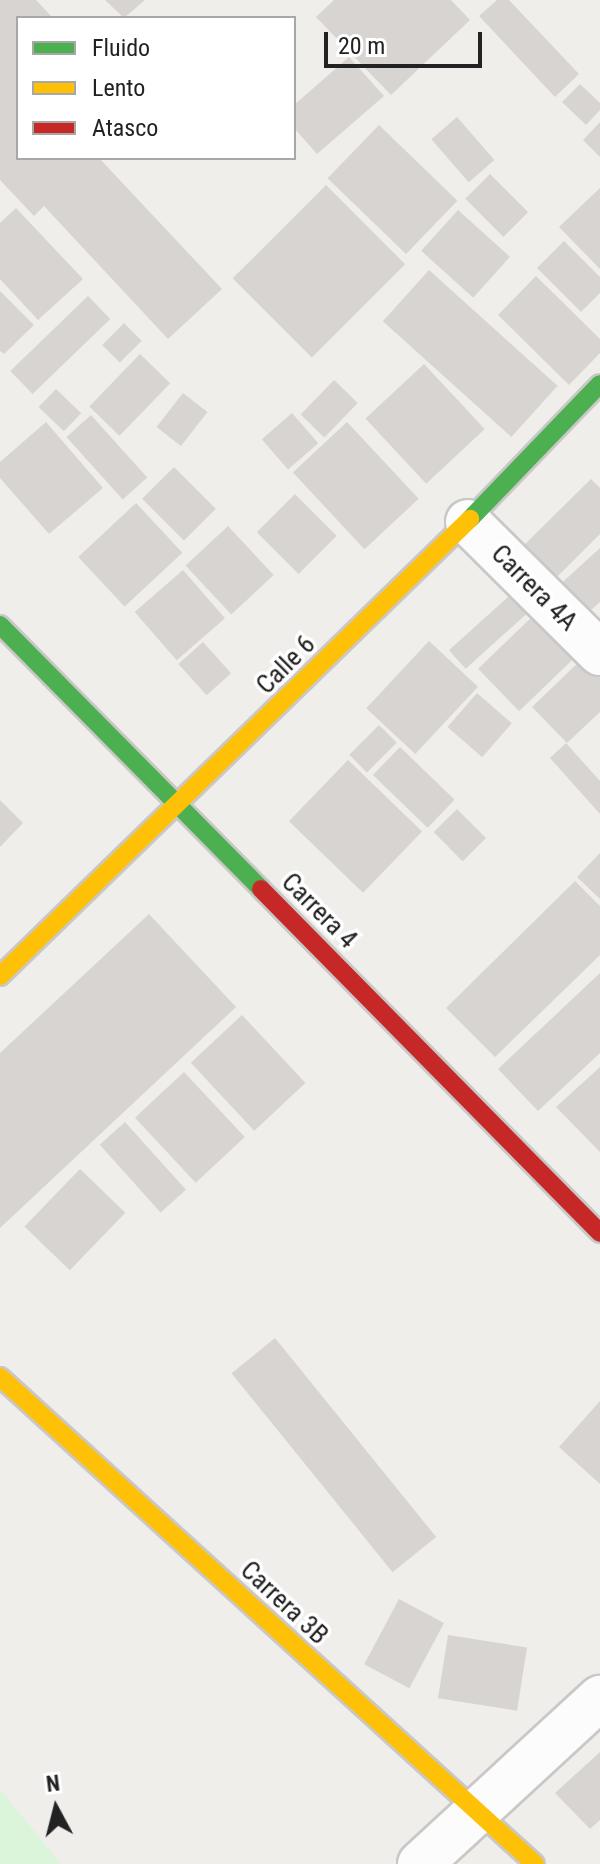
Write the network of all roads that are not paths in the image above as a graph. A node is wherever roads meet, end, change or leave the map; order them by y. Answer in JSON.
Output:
{"nodes":[{"id":1,"x":600,"y":384,"type":"edge"},
{"id":2,"x":468,"y":522,"type":"junction"},
{"id":3,"x":0,"y":625,"type":"edge"},
{"id":4,"x":600,"y":653,"type":"edge"},
{"id":5,"x":179,"y":807,"type":"junction"},
{"id":6,"x":0,"y":976,"type":"edge"},
{"id":7,"x":600,"y":1233,"type":"edge"},
{"id":8,"x":0,"y":1377,"type":"edge"},
{"id":9,"x":600,"y":1698,"type":"edge"},
{"id":10,"x":477,"y":1815,"type":"junction"},
{"id":11,"x":420,"y":1864,"type":"edge"},
{"id":12,"x":535,"y":1864,"type":"edge"}],
"edges":[{"from":1,"to":2,"type":"street","name":"Calle 6"},
{"from":2,"to":4,"type":"street","name":"Carrera 4A"},
{"from":2,"to":5,"type":"street","name":"Calle 6"},
{"from":3,"to":5,"type":"street","name":"Carrera 4"},
{"from":5,"to":6,"type":"street","name":"Calle 6"},
{"from":5,"to":7,"type":"street","name":"Carrera 4"},
{"from":8,"to":10,"type":"street","name":"Carrera 3B"},
{"from":9,"to":10,"type":"street"},
{"from":10,"to":11,"type":"street"},
{"from":10,"to":12,"type":"street","name":"Carrera 3B"}]}
